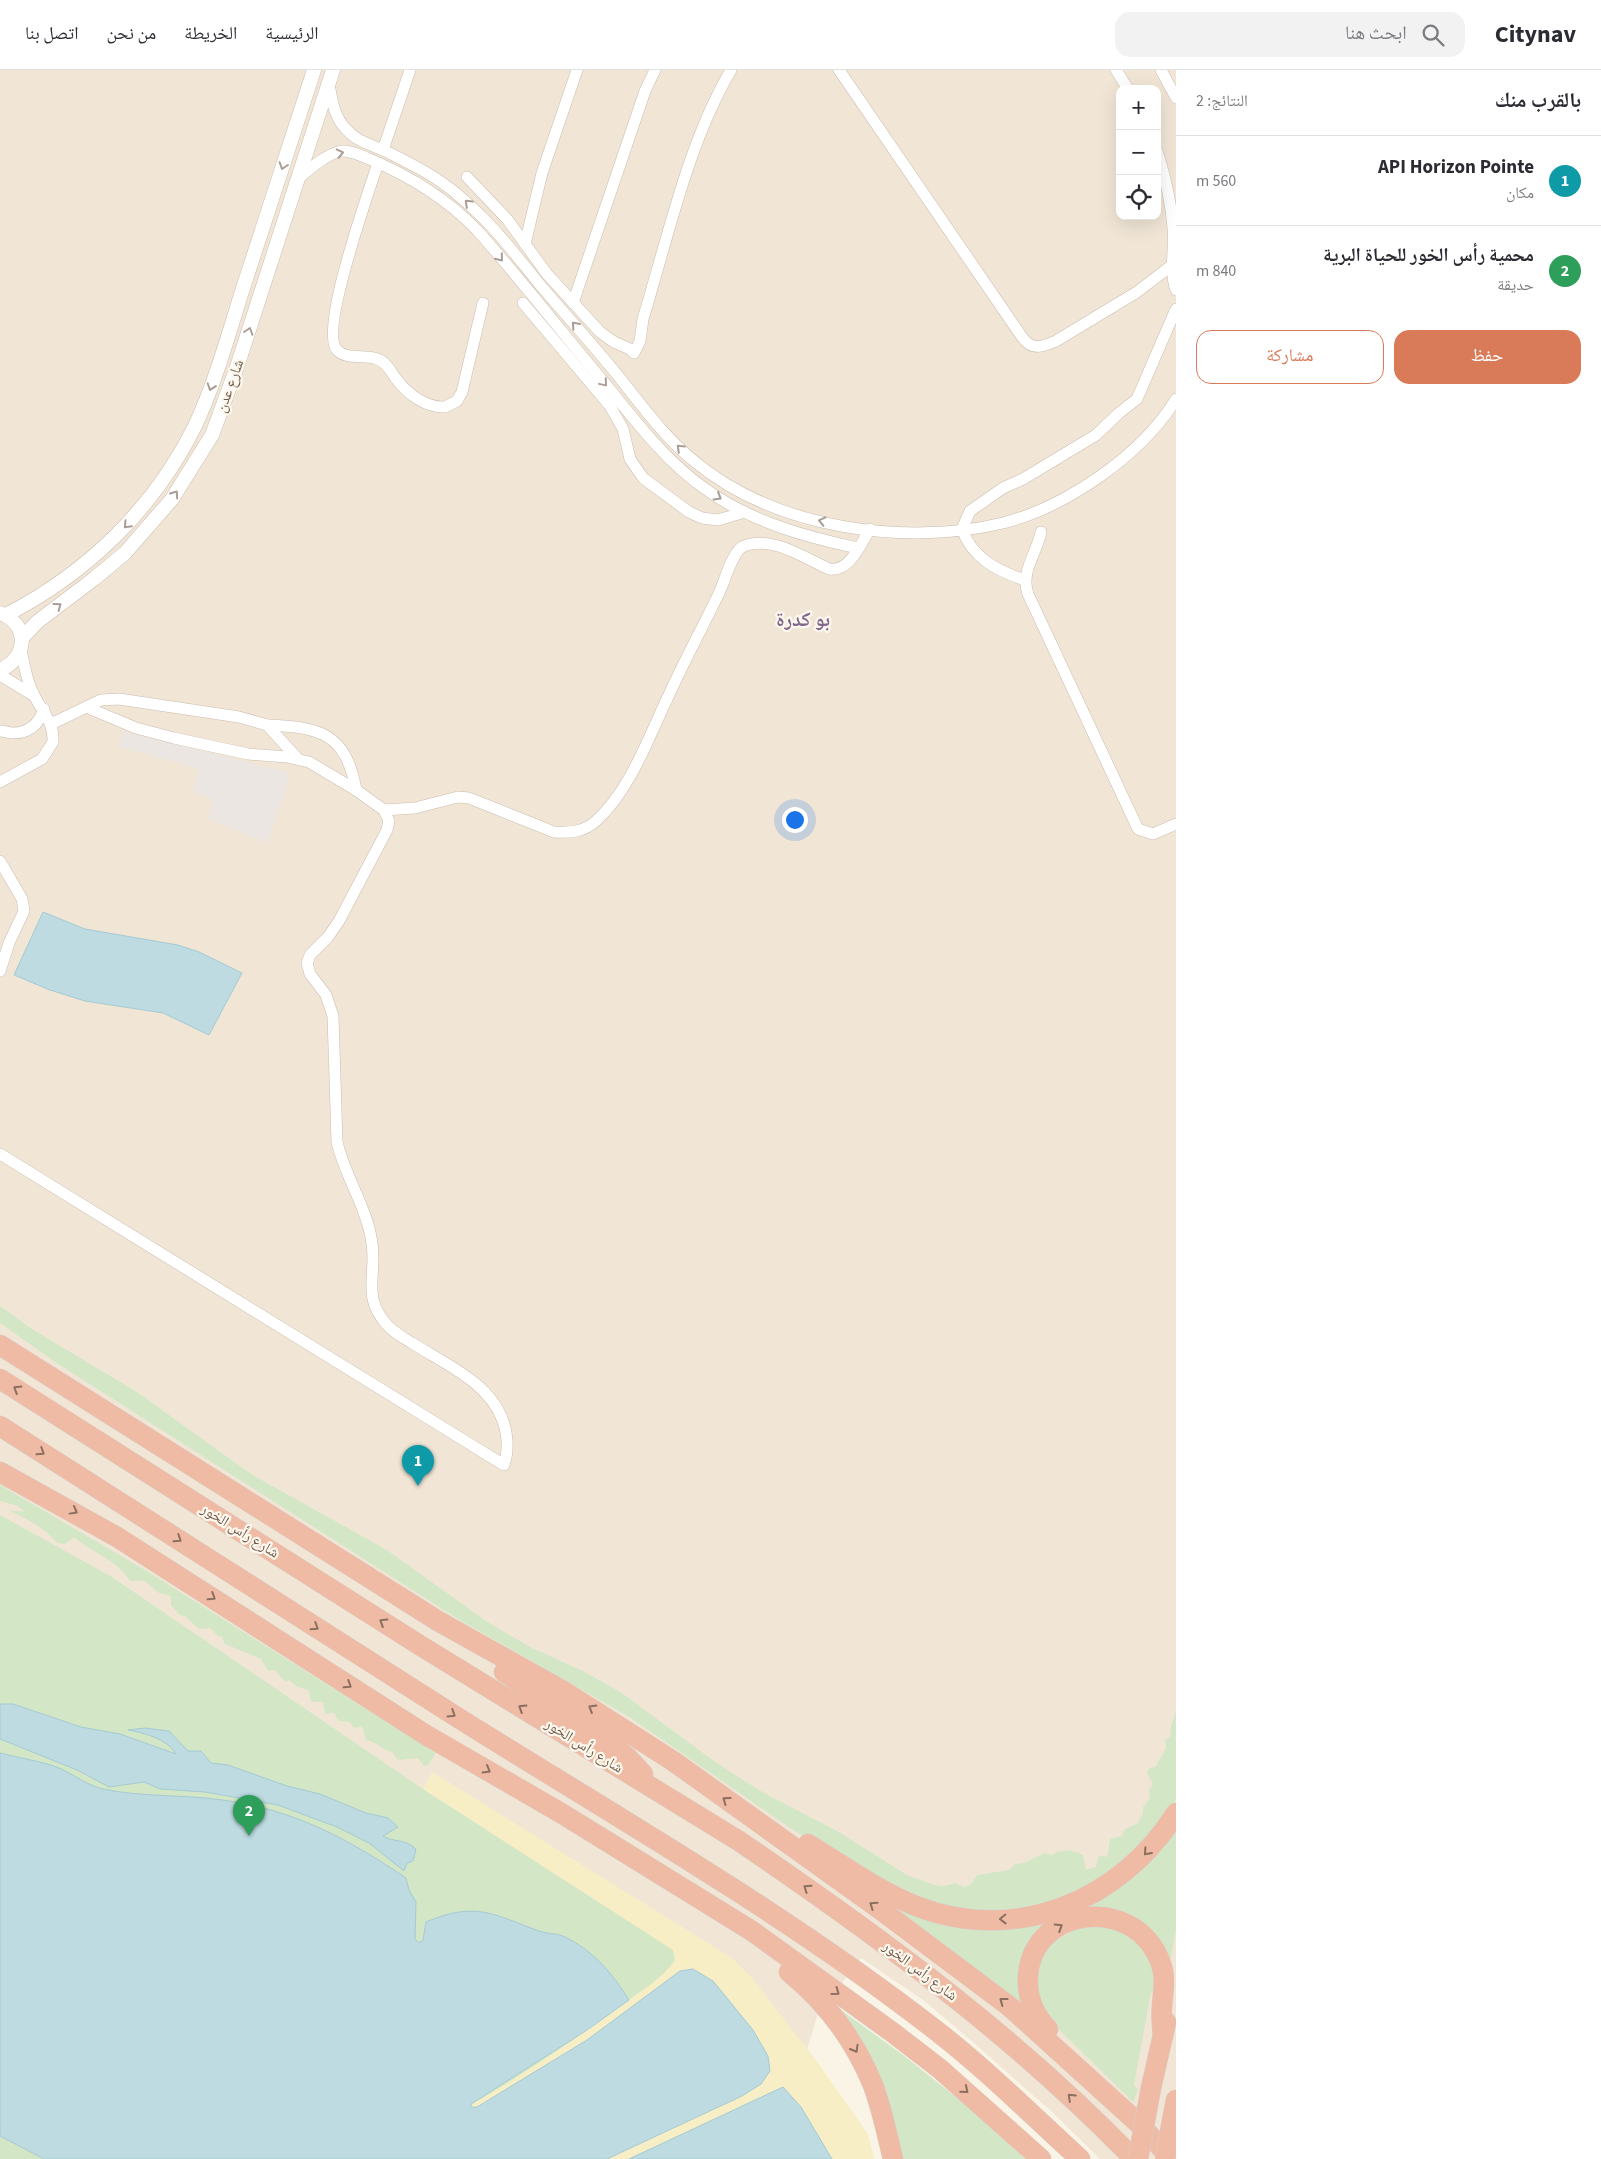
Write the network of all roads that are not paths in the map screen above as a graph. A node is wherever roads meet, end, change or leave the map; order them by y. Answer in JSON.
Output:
{"nodes":[{"id":1,"x":314,"y":70,"type":"edge"},
{"id":2,"x":334,"y":70,"type":"edge"},
{"id":3,"x":410,"y":70,"type":"edge"},
{"id":4,"x":577,"y":70,"type":"edge"},
{"id":5,"x":655,"y":70,"type":"edge"},
{"id":6,"x":731,"y":70,"type":"edge"},
{"id":7,"x":839,"y":70,"type":"edge"},
{"id":8,"x":1116,"y":70,"type":"edge"},
{"id":9,"x":1161,"y":70,"type":"edge"},
{"id":10,"x":329,"y":84,"type":"junction"},
{"id":11,"x":1125,"y":85,"type":"edge"},
{"id":12,"x":1176,"y":98,"type":"edge"},
{"id":13,"x":382,"y":150,"type":"junction"},
{"id":14,"x":378,"y":163,"type":"junction"},
{"id":15,"x":1161,"y":168,"type":"edge"},
{"id":16,"x":467,"y":177,"type":"dead end"},
{"id":17,"x":299,"y":178,"type":"junction"},
{"id":18,"x":525,"y":244,"type":"junction"},
{"id":19,"x":1174,"y":263,"type":"edge"},
{"id":20,"x":1176,"y":290,"type":"edge"},
{"id":21,"x":573,"y":302,"type":"junction"},
{"id":22,"x":483,"y":303,"type":"dead end"},
{"id":23,"x":523,"y":303,"type":"dead end"},
{"id":24,"x":1176,"y":309,"type":"edge"},
{"id":25,"x":606,"y":338,"type":"junction"},
{"id":26,"x":595,"y":348,"type":"junction"},
{"id":27,"x":582,"y":357,"type":"junction"},
{"id":28,"x":1176,"y":399,"type":"edge"},
{"id":29,"x":745,"y":512,"type":"junction"},
{"id":30,"x":870,"y":529,"type":"junction"},
{"id":31,"x":962,"y":529,"type":"junction"},
{"id":32,"x":1041,"y":532,"type":"dead end"},
{"id":33,"x":858,"y":548,"type":"junction"},
{"id":34,"x":1025,"y":580,"type":"junction"},
{"id":35,"x":3,"y":614,"type":"edge"},
{"id":36,"x":22,"y":644,"type":"junction"},
{"id":37,"x":0,"y":670,"type":"edge"},
{"id":38,"x":0,"y":675,"type":"edge"},
{"id":39,"x":34,"y":696,"type":"junction"},
{"id":40,"x":86,"y":707,"type":"junction"},
{"id":41,"x":44,"y":709,"type":"junction"},
{"id":42,"x":51,"y":724,"type":"junction"},
{"id":43,"x":267,"y":725,"type":"junction"},
{"id":44,"x":0,"y":731,"type":"edge"},
{"id":45,"x":298,"y":759,"type":"junction"},
{"id":46,"x":0,"y":782,"type":"edge"},
{"id":47,"x":356,"y":790,"type":"junction"},
{"id":48,"x":384,"y":810,"type":"junction"},
{"id":49,"x":1176,"y":824,"type":"edge"},
{"id":50,"x":0,"y":861,"type":"edge"},
{"id":51,"x":0,"y":971,"type":"edge"},
{"id":52,"x":0,"y":1154,"type":"edge"},
{"id":53,"x":0,"y":1339,"type":"edge"},
{"id":54,"x":0,"y":1345,"type":"edge"},
{"id":55,"x":44,"y":1374,"type":"junction"},
{"id":56,"x":0,"y":1379,"type":"edge"},
{"id":57,"x":0,"y":1426,"type":"edge"},
{"id":58,"x":0,"y":1472,"type":"edge"},
{"id":59,"x":438,"y":1621,"type":"junction"},
{"id":60,"x":655,"y":1790,"type":"junction"},
{"id":61,"x":561,"y":1813,"type":"junction"},
{"id":62,"x":1176,"y":1813,"type":"edge"},
{"id":63,"x":748,"y":1816,"type":"junction"},
{"id":64,"x":1176,"y":1972,"type":"edge"},
{"id":65,"x":1163,"y":2036,"type":"junction"},
{"id":66,"x":1105,"y":2092,"type":"junction"},
{"id":67,"x":1174,"y":2108,"type":"edge"},
{"id":68,"x":892,"y":2159,"type":"edge"},
{"id":69,"x":1041,"y":2159,"type":"edge"},
{"id":70,"x":1080,"y":2159,"type":"edge"},
{"id":71,"x":1134,"y":2159,"type":"edge"},
{"id":72,"x":1138,"y":2159,"type":"edge"},
{"id":73,"x":1165,"y":2159,"type":"edge"},
{"id":74,"x":1172,"y":2159,"type":"edge"}],
"edges":[{"from":1,"to":35,"type":"street","name":"شارع عدن","one_way":true},
{"from":2,"to":10,"type":"street","name":"شارع عدن"},
{"from":3,"to":13,"type":"street"},
{"from":4,"to":18,"type":"street"},
{"from":5,"to":21,"type":"street"},
{"from":6,"to":25,"type":"street"},
{"from":7,"to":19,"type":"street"},
{"from":8,"to":11,"type":"street"},
{"from":9,"to":12,"type":"street"},
{"from":10,"to":13,"type":"street"},
{"from":10,"to":17,"type":"street","name":"شارع عدن"},
{"from":26,"to":13,"type":"street","one_way":true},
{"from":17,"to":14,"type":"street","one_way":true},
{"from":14,"to":22,"type":"street"},
{"from":14,"to":27,"type":"street","one_way":true},
{"from":15,"to":19,"type":"street"},
{"from":16,"to":18,"type":"street"},
{"from":36,"to":17,"type":"street","name":"شارع عدن","one_way":true},
{"from":18,"to":21,"type":"street"},
{"from":19,"to":20,"type":"street"},
{"from":21,"to":25,"type":"street"},
{"from":23,"to":29,"type":"street"},
{"from":24,"to":31,"type":"street"},
{"from":25,"to":26,"type":"street"},
{"from":26,"to":27,"type":"street"},
{"from":30,"to":26,"type":"street","one_way":true},
{"from":27,"to":29,"type":"street","one_way":true},
{"from":28,"to":31,"type":"street"},
{"from":29,"to":33,"type":"street"},
{"from":30,"to":31,"type":"street"},
{"from":30,"to":33,"type":"street"},
{"from":31,"to":34,"type":"street"},
{"from":32,"to":34,"type":"street"},
{"from":33,"to":48,"type":"street"},
{"from":34,"to":49,"type":"street"},
{"from":35,"to":36,"type":"street"},
{"from":36,"to":37,"type":"street","name":"شارع عدن"},
{"from":36,"to":39,"type":"street"},
{"from":38,"to":39,"type":"street"},
{"from":39,"to":41,"type":"street"},
{"from":40,"to":42,"type":"street"},
{"from":40,"to":43,"type":"street"},
{"from":40,"to":45,"type":"street"},
{"from":41,"to":42,"type":"street"},
{"from":41,"to":44,"type":"street"},
{"from":42,"to":46,"type":"street"},
{"from":43,"to":45,"type":"street"},
{"from":43,"to":47,"type":"street"},
{"from":45,"to":47,"type":"street"},
{"from":47,"to":48,"type":"street"},
{"from":48,"to":52,"type":"street"},
{"from":50,"to":51,"type":"street"},
{"from":53,"to":55,"type":"highway"},
{"from":54,"to":55,"type":"highway"},
{"from":55,"to":59,"type":"highway"},
{"from":60,"to":56,"type":"highway","name":"شارع رأس الخور","one_way":true},
{"from":57,"to":70,"type":"highway","one_way":true},
{"from":58,"to":61,"type":"highway","one_way":true},
{"from":59,"to":60,"type":"highway"},
{"from":63,"to":59,"type":"highway","one_way":true},
{"from":71,"to":60,"type":"highway","name":"شارع رأس الخور","one_way":true},
{"from":61,"to":68,"type":"highway","one_way":true},
{"from":61,"to":69,"type":"highway","one_way":true},
{"from":62,"to":63,"type":"highway","one_way":true},
{"from":66,"to":63,"type":"highway","one_way":true},
{"from":64,"to":65,"type":"highway"},
{"from":66,"to":65,"type":"highway","one_way":true},
{"from":65,"to":72,"type":"highway","bridge":true},
{"from":66,"to":74,"type":"highway"},
{"from":67,"to":73,"type":"highway","bridge":true}]}
